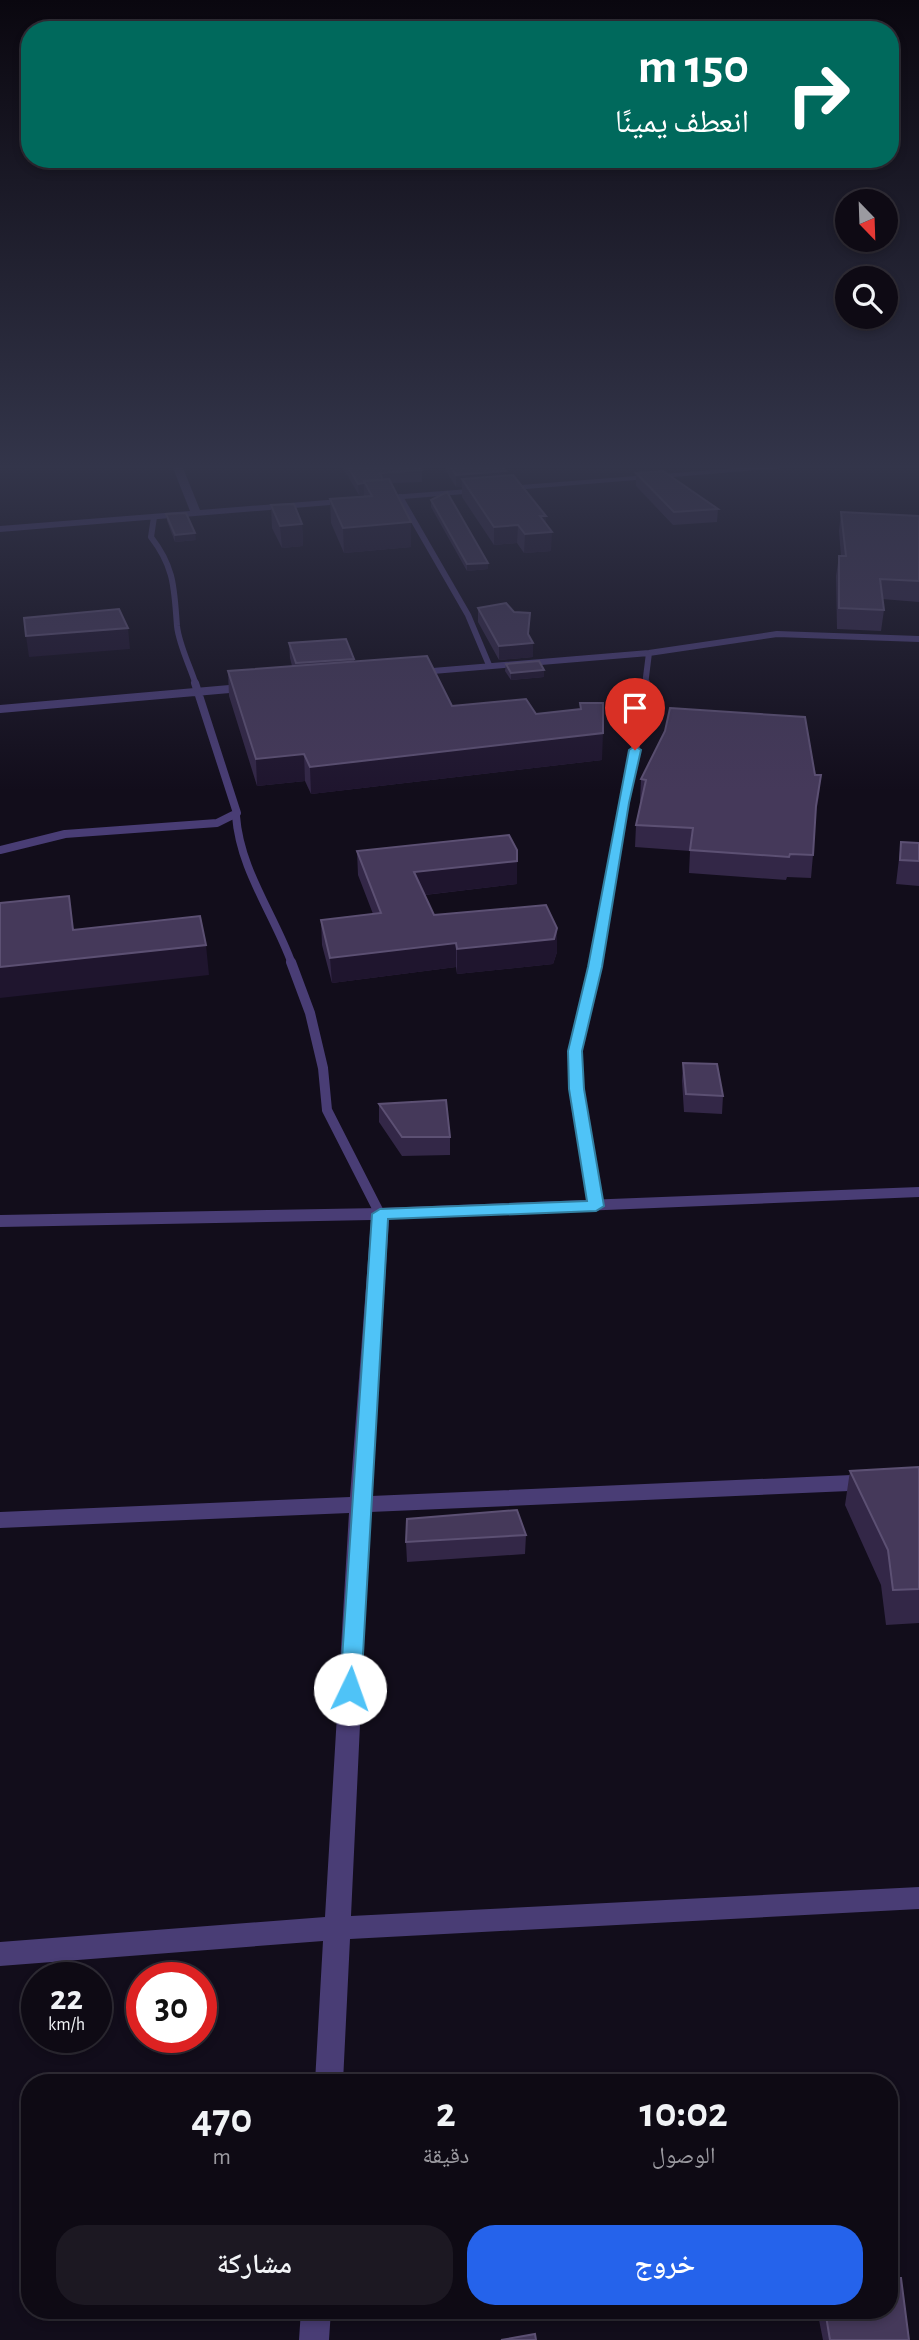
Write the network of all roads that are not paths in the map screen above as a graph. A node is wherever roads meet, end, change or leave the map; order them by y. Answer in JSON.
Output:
{"nodes":[{"id":1,"x":171,"y":572,"type":"edge"},
{"id":2,"x":443,"y":572,"type":"edge"},
{"id":3,"x":919,"y":639,"type":"edge"},
{"id":4,"x":649,"y":653,"type":"junction"},
{"id":5,"x":489,"y":665,"type":"junction"},
{"id":6,"x":405,"y":673,"type":"edge"},
{"id":7,"x":253,"y":687,"type":"edge"},
{"id":8,"x":197,"y":692,"type":"junction"},
{"id":9,"x":0,"y":709,"type":"edge"},
{"id":10,"x":236,"y":816,"type":"junction"},
{"id":11,"x":0,"y":850,"type":"edge"},
{"id":12,"x":919,"y":1192,"type":"edge"},
{"id":13,"x":596,"y":1206,"type":"junction"},
{"id":14,"x":380,"y":1214,"type":"junction"},
{"id":15,"x":0,"y":1221,"type":"edge"},
{"id":16,"x":919,"y":1479,"type":"edge"},
{"id":17,"x":360,"y":1503,"type":"junction"},
{"id":18,"x":0,"y":1520,"type":"edge"},
{"id":19,"x":919,"y":1898,"type":"edge"},
{"id":20,"x":338,"y":1928,"type":"junction"},
{"id":21,"x":0,"y":1954,"type":"edge"},
{"id":22,"x":329,"y":2074,"type":"edge"},
{"id":23,"x":315,"y":2319,"type":"edge"},
{"id":24,"x":314,"y":2340,"type":"edge"}],
"edges":[{"from":1,"to":8,"type":"lane"},
{"from":2,"to":5,"type":"lane"},
{"from":3,"to":4,"type":"lane"},
{"from":4,"to":5,"type":"lane"},
{"from":4,"to":13,"type":"lane"},
{"from":5,"to":6,"type":"lane"},
{"from":7,"to":8,"type":"lane"},
{"from":8,"to":9,"type":"lane"},
{"from":8,"to":10,"type":"lane"},
{"from":10,"to":11,"type":"lane"},
{"from":10,"to":14,"type":"lane"},
{"from":12,"to":13,"type":"street"},
{"from":13,"to":14,"type":"street"},
{"from":14,"to":15,"type":"street"},
{"from":14,"to":17,"type":"street"},
{"from":16,"to":17,"type":"street"},
{"from":17,"to":18,"type":"street"},
{"from":17,"to":20,"type":"street"},
{"from":19,"to":20,"type":"street"},
{"from":20,"to":21,"type":"street"},
{"from":20,"to":22,"type":"street"},
{"from":23,"to":24,"type":"street"}]}
